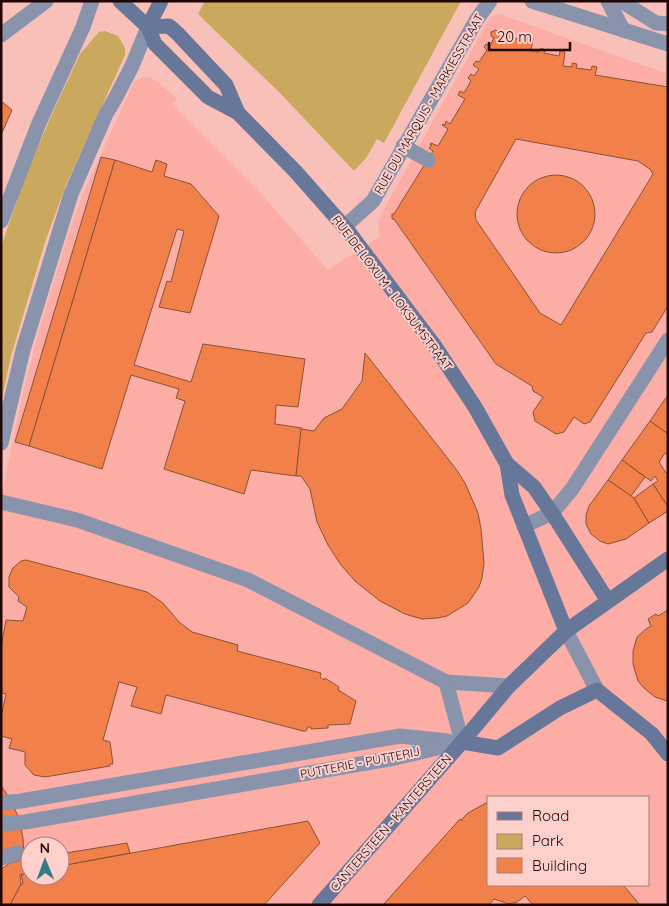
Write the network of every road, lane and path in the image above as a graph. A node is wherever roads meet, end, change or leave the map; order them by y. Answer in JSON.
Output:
{"nodes":[{"id":1,"x":46,"y":1,"type":"edge"},
{"id":2,"x":92,"y":1,"type":"edge"},
{"id":3,"x":120,"y":1,"type":"edge"},
{"id":4,"x":161,"y":1,"type":"edge"},
{"id":5,"x":490,"y":1,"type":"edge"},
{"id":6,"x":532,"y":1,"type":"edge"},
{"id":7,"x":608,"y":1,"type":"edge"},
{"id":8,"x":621,"y":1,"type":"edge"},
{"id":9,"x":668,"y":24,"type":"edge"},
{"id":10,"x":148,"y":27,"type":"junction"},
{"id":11,"x":623,"y":30,"type":"junction"},
{"id":12,"x":1,"y":34,"type":"edge"},
{"id":13,"x":668,"y":44,"type":"edge"},
{"id":14,"x":238,"y":113,"type":"junction"},
{"id":15,"x":403,"y":146,"type":"junction"},
{"id":16,"x":428,"y":160,"type":"dead end"},
{"id":17,"x":1,"y":221,"type":"edge"},
{"id":18,"x":344,"y":227,"type":"junction"},
{"id":19,"x":668,"y":340,"type":"edge"},
{"id":20,"x":1,"y":444,"type":"edge"},
{"id":21,"x":506,"y":464,"type":"junction"},
{"id":22,"x":1,"y":502,"type":"edge"},
{"id":23,"x":552,"y":513,"type":"junction"},
{"id":24,"x":524,"y":526,"type":"junction"},
{"id":25,"x":668,"y":558,"type":"edge"},
{"id":26,"x":608,"y":601,"type":"junction"},
{"id":27,"x":566,"y":631,"type":"junction"},
{"id":28,"x":446,"y":682,"type":"junction"},
{"id":29,"x":509,"y":686,"type":"junction"},
{"id":30,"x":597,"y":690,"type":"junction"},
{"id":31,"x":462,"y":742,"type":"junction"},
{"id":32,"x":668,"y":754,"type":"edge"},
{"id":33,"x":3,"y":803,"type":"edge"},
{"id":34,"x":4,"y":824,"type":"edge"},
{"id":35,"x":18,"y":853,"type":"dead end"},
{"id":36,"x":1,"y":858,"type":"edge"},
{"id":37,"x":319,"y":905,"type":"edge"}],
"edges":[{"from":1,"to":12,"type":"street"},
{"from":2,"to":17,"type":"street"},
{"from":3,"to":10,"type":"street"},
{"from":4,"to":10,"type":"street"},
{"from":5,"to":15,"type":"street","name":"RUE DU MARQUIS - MARKIESSTRAAT"},
{"from":6,"to":11,"type":"street"},
{"from":7,"to":11,"type":"street"},
{"from":8,"to":9,"type":"street"},
{"from":10,"to":14,"type":"street","name":"RUE DE LOXUM - LOKSUMSTRAAT"},
{"from":10,"to":14,"type":"street","name":"RUE DE LOXUM - LOKSUMSTRAAT"},
{"from":10,"to":20,"type":"street"},
{"from":11,"to":13,"type":"street"},
{"from":14,"to":18,"type":"street","name":"RUE DE LOXUM - LOKSUMSTRAAT"},
{"from":15,"to":16,"type":"street"},
{"from":15,"to":18,"type":"street","name":"RUE DU MARQUIS - MARKIESSTRAAT"},
{"from":18,"to":21,"type":"street","name":"RUE DE LOXUM - LOKSUMSTRAAT"},
{"from":19,"to":23,"type":"street"},
{"from":21,"to":23,"type":"street","name":"RUE DE LOXUM - LOKSUMSTRAAT"},
{"from":21,"to":24,"type":"street","name":"RUE DE LOXUM - LOKSUMSTRAAT"},
{"from":22,"to":28,"type":"street"},
{"from":23,"to":24,"type":"street"},
{"from":23,"to":26,"type":"street","name":"RUE DE LOXUM - LOKSUMSTRAAT"},
{"from":24,"to":27,"type":"street","name":"RUE DE LOXUM - LOKSUMSTRAAT"},
{"from":25,"to":26,"type":"street","name":"CANTERSTEEN - KANTERSTEEN"},
{"from":26,"to":27,"type":"street","name":"CANTERSTEEN - KANTERSTEEN"},
{"from":27,"to":29,"type":"street","name":"CANTERSTEEN - KANTERSTEEN"},
{"from":27,"to":30,"type":"street"},
{"from":28,"to":29,"type":"street"},
{"from":28,"to":31,"type":"street"},
{"from":29,"to":31,"type":"street","name":"CANTERSTEEN - KANTERSTEEN"},
{"from":30,"to":31,"type":"street"},
{"from":30,"to":32,"type":"street"},
{"from":31,"to":33,"type":"street","name":"PUTTERIE - PUTTERIJ"},
{"from":31,"to":34,"type":"street","name":"PUTTERIE - PUTTERIJ"},
{"from":31,"to":37,"type":"street","name":"CANTERSTEEN - KANTERSTEEN"},
{"from":35,"to":36,"type":"street"}]}
